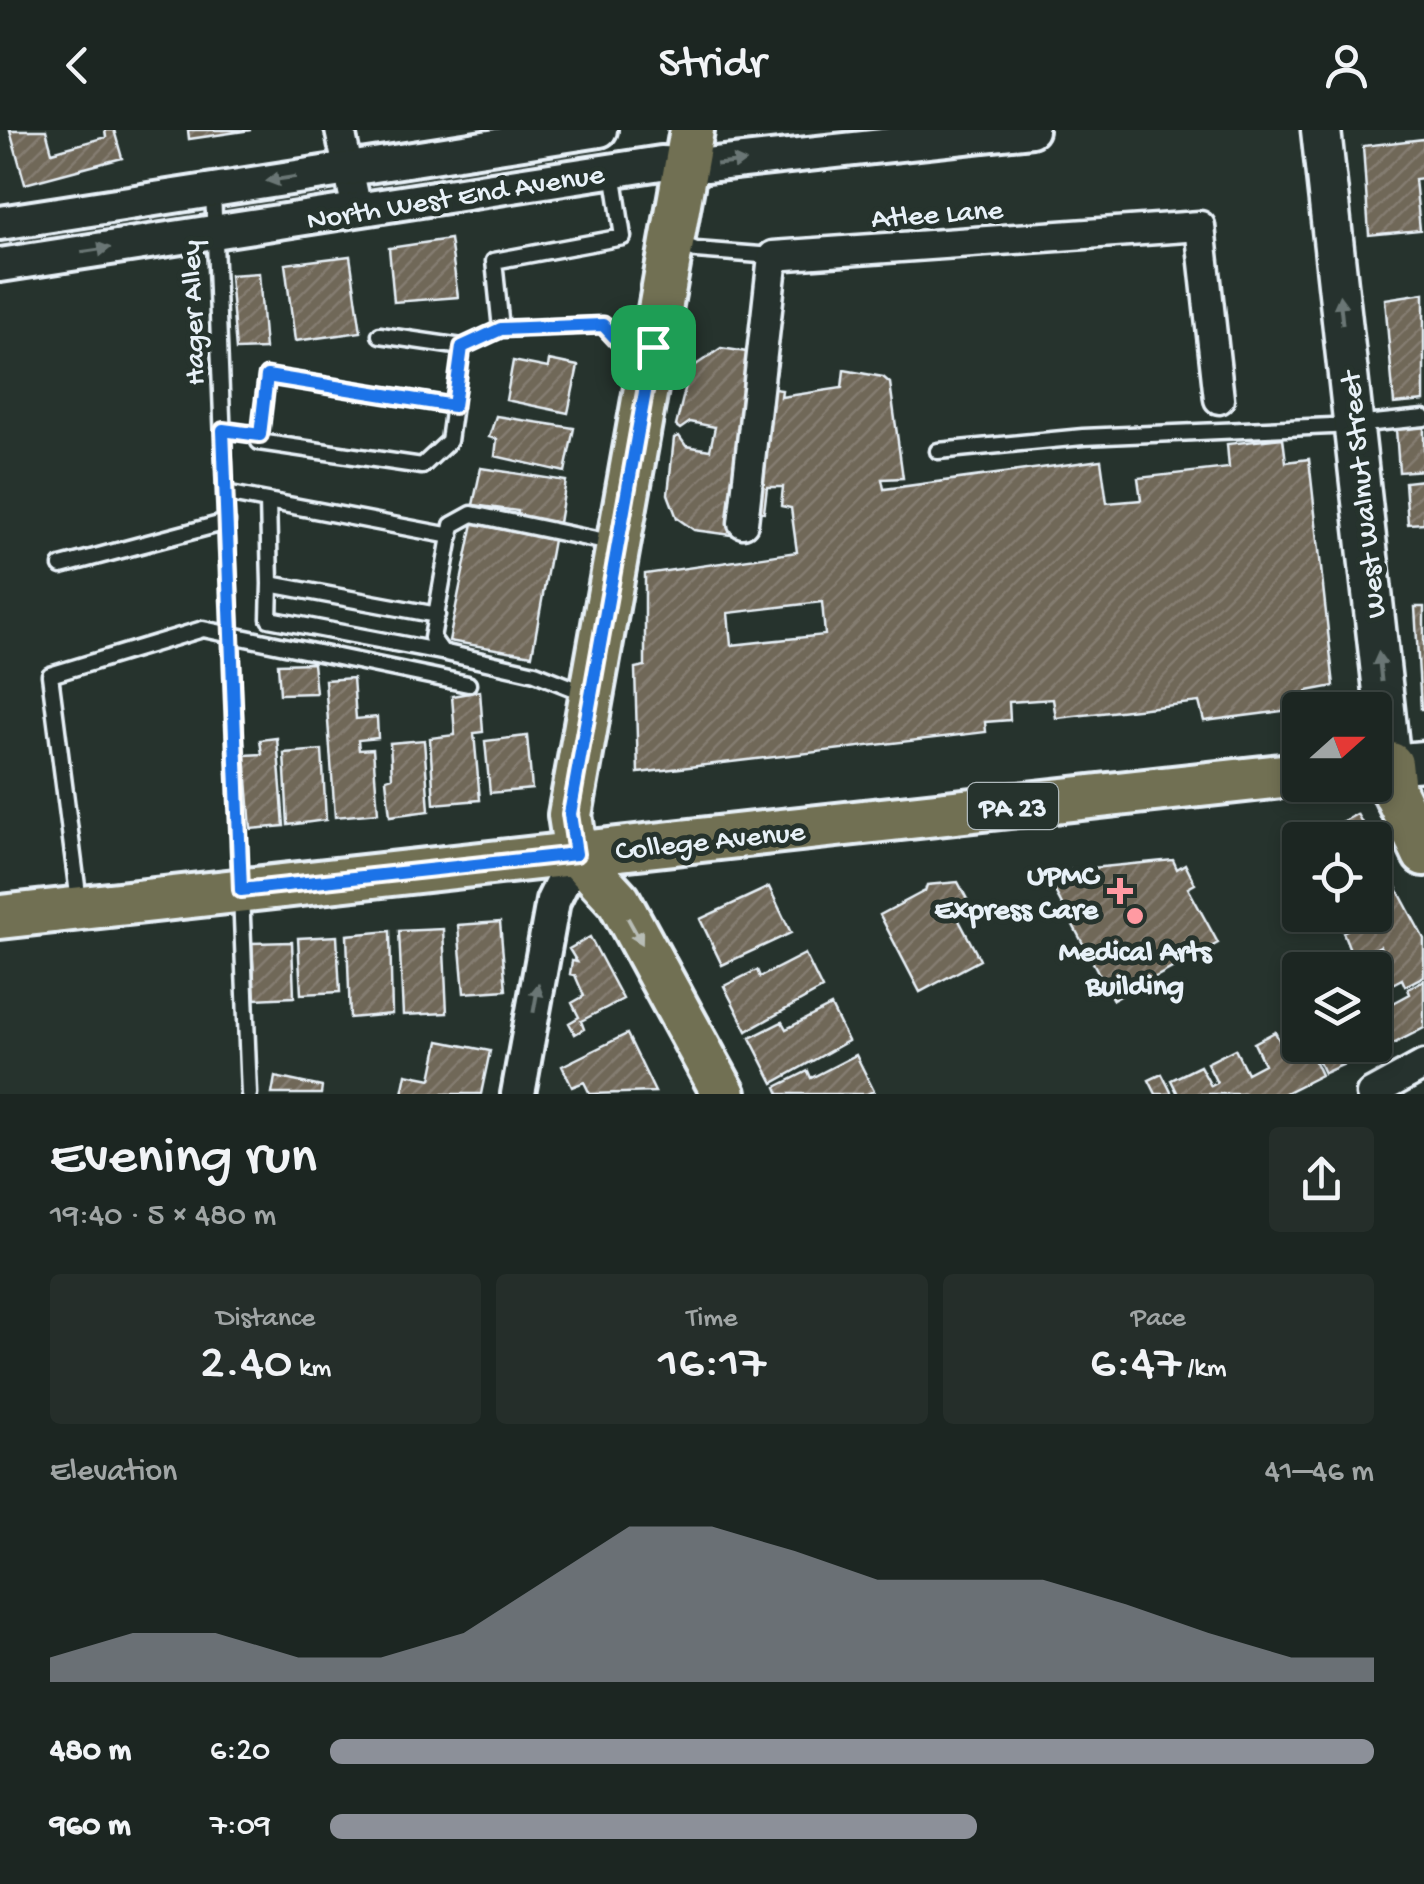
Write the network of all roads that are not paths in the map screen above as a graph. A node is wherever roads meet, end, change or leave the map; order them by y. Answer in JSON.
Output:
{"nodes":[{"id":1,"x":340,"y":130,"type":"edge"},
{"id":2,"x":600,"y":130,"type":"edge"},
{"id":3,"x":1030,"y":130,"type":"edge"},
{"id":4,"x":1322,"y":130,"type":"edge"},
{"id":5,"x":689,"y":147,"type":"edge"},
{"id":6,"x":348,"y":169,"type":"junction"},
{"id":7,"x":613,"y":170,"type":"junction"},
{"id":8,"x":213,"y":190,"type":"junction"},
{"id":9,"x":357,"y":210,"type":"junction"},
{"id":10,"x":0,"y":223,"type":"edge"},
{"id":11,"x":215,"y":232,"type":"junction"},
{"id":12,"x":672,"y":240,"type":"junction"},
{"id":13,"x":773,"y":256,"type":"junction"},
{"id":14,"x":0,"y":265,"type":"edge"},
{"id":15,"x":501,"y":329,"type":"junction"},
{"id":16,"x":380,"y":335,"type":"dead end"},
{"id":17,"x":462,"y":347,"type":"junction"},
{"id":18,"x":653,"y":347,"type":"junction"},
{"id":19,"x":1219,"y":399,"type":"dead end"},
{"id":20,"x":454,"y":406,"type":"junction"},
{"id":21,"x":1424,"y":418,"type":"edge"},
{"id":22,"x":1354,"y":425,"type":"junction"},
{"id":23,"x":223,"y":430,"type":"junction"},
{"id":24,"x":260,"y":435,"type":"junction"},
{"id":25,"x":938,"y":451,"type":"dead end"},
{"id":26,"x":225,"y":492,"type":"junction"},
{"id":27,"x":268,"y":501,"type":"junction"},
{"id":28,"x":226,"y":522,"type":"junction"},
{"id":29,"x":743,"y":524,"type":"dead end"},
{"id":30,"x":451,"y":536,"type":"junction"},
{"id":31,"x":618,"y":544,"type":"junction"},
{"id":32,"x":61,"y":566,"type":"dead end"},
{"id":33,"x":270,"y":584,"type":"junction"},
{"id":34,"x":437,"y":615,"type":"junction"},
{"id":35,"x":231,"y":638,"type":"junction"},
{"id":36,"x":442,"y":652,"type":"junction"},
{"id":37,"x":468,"y":684,"type":"dead end"},
{"id":38,"x":589,"y":694,"type":"junction"},
{"id":39,"x":1397,"y":764,"type":"edge"},
{"id":40,"x":1282,"y":776,"type":"edge"},
{"id":41,"x":576,"y":854,"type":"junction"},
{"id":42,"x":1424,"y":854,"type":"edge"},
{"id":43,"x":241,"y":890,"type":"junction"},
{"id":44,"x":80,"y":908,"type":"junction"},
{"id":45,"x":0,"y":917,"type":"edge"},
{"id":46,"x":1424,"y":1065,"type":"edge"},
{"id":47,"x":249,"y":1094,"type":"edge"},
{"id":48,"x":518,"y":1094,"type":"edge"},
{"id":49,"x":724,"y":1094,"type":"edge"},
{"id":50,"x":1370,"y":1094,"type":"edge"}],
"edges":[{"from":1,"to":6,"type":"street"},
{"from":2,"to":6,"type":"street","name":"North West End Avenue"},
{"from":5,"to":3,"type":"street","name":"North West End Avenue","one_way":true},
{"from":22,"to":4,"type":"main road","name":"West Walnut Street","one_way":true},
{"from":5,"to":7,"type":"street","name":"North West End Avenue"},
{"from":5,"to":12,"type":"main road"},
{"from":6,"to":8,"type":"street","name":"North West End Avenue","one_way":true},
{"from":6,"to":9,"type":"street"},
{"from":7,"to":9,"type":"street","name":"North West End Avenue"},
{"from":7,"to":15,"type":"lane"},
{"from":8,"to":10,"type":"street","name":"North West End Avenue"},
{"from":8,"to":11,"type":"lane","name":"Hager Alley"},
{"from":9,"to":11,"type":"street","name":"North West End Avenue"},
{"from":14,"to":11,"type":"street","name":"North West End Avenue","one_way":true},
{"from":11,"to":23,"type":"lane","name":"Hager Alley"},
{"from":12,"to":13,"type":"lane"},
{"from":12,"to":18,"type":"main road"},
{"from":13,"to":19,"type":"street","name":"Atlee Lane"},
{"from":13,"to":29,"type":"street"},
{"from":15,"to":17,"type":"lane"},
{"from":15,"to":18,"type":"lane"},
{"from":16,"to":17,"type":"lane"},
{"from":17,"to":20,"type":"lane"},
{"from":18,"to":31,"type":"main road"},
{"from":20,"to":24,"type":"lane"},
{"from":20,"to":24,"type":"lane"},
{"from":21,"to":22,"type":"lane"},
{"from":22,"to":25,"type":"lane"},
{"from":39,"to":22,"type":"main road","name":"West Walnut Street","one_way":true},
{"from":23,"to":24,"type":"lane"},
{"from":23,"to":26,"type":"lane","name":"Hager Alley"},
{"from":26,"to":27,"type":"lane"},
{"from":26,"to":28,"type":"lane","name":"Hager Alley"},
{"from":27,"to":30,"type":"lane"},
{"from":27,"to":33,"type":"lane"},
{"from":28,"to":32,"type":"lane"},
{"from":28,"to":35,"type":"lane","name":"Hager Alley"},
{"from":30,"to":31,"type":"lane"},
{"from":30,"to":34,"type":"lane"},
{"from":31,"to":38,"type":"main road"},
{"from":33,"to":34,"type":"lane"},
{"from":33,"to":36,"type":"lane"},
{"from":34,"to":36,"type":"lane"},
{"from":35,"to":37,"type":"lane"},
{"from":35,"to":43,"type":"lane","name":"Hager Alley"},
{"from":35,"to":44,"type":"lane"},
{"from":36,"to":38,"type":"lane"},
{"from":38,"to":41,"type":"main road"},
{"from":39,"to":42,"type":"main road","name":"West Walnut Street"},
{"from":40,"to":41,"type":"main road","name":"College Avenue","number":"PA 23"},
{"from":41,"to":43,"type":"main road","name":"College Avenue"},
{"from":48,"to":41,"type":"street","one_way":true},
{"from":41,"to":49,"type":"main road","one_way":true},
{"from":43,"to":44,"type":"main road","name":"College Avenue"},
{"from":43,"to":47,"type":"lane","name":"Hager Alley"},
{"from":44,"to":45,"type":"main road","name":"College Avenue"},
{"from":46,"to":50,"type":"street"}]}
